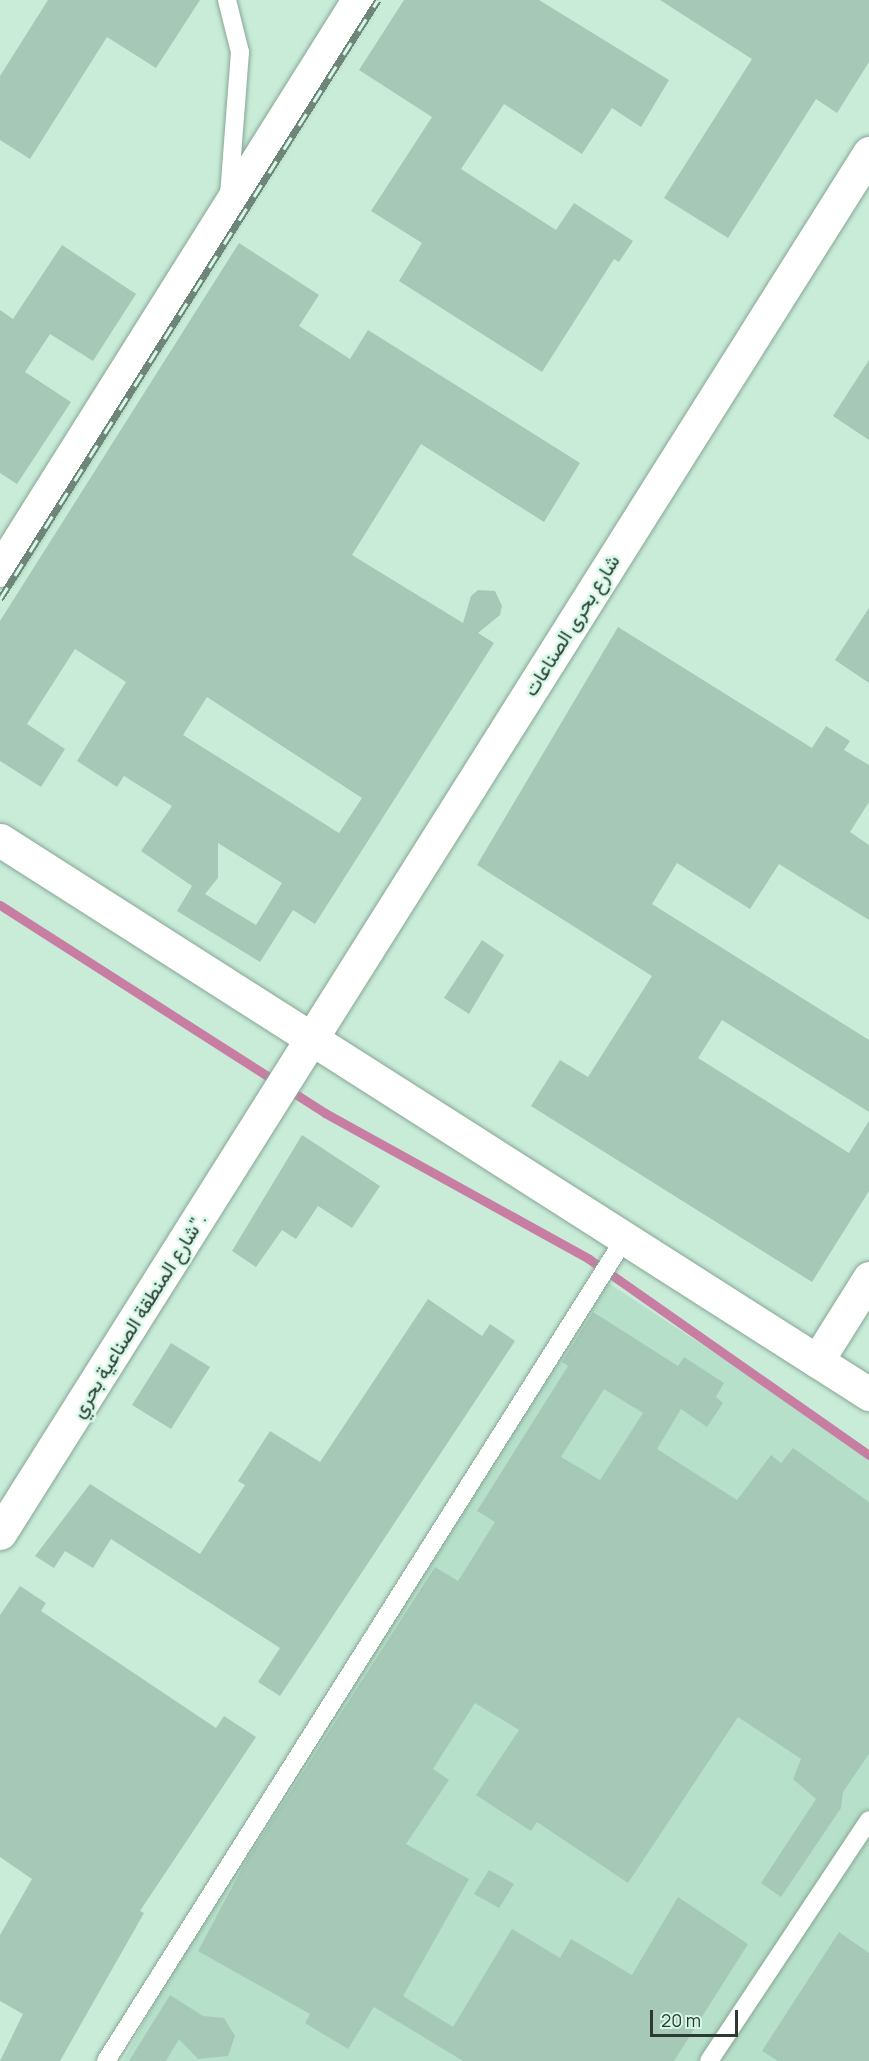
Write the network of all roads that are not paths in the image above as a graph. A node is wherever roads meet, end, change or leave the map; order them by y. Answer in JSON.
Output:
{"nodes":[{"id":1,"x":227,"y":0,"type":"edge"},
{"id":2,"x":358,"y":0,"type":"edge"},
{"id":3,"x":869,"y":153,"type":"edge"},
{"id":4,"x":229,"y":201,"type":"junction"},
{"id":5,"x":0,"y":570,"type":"edge"},
{"id":6,"x":0,"y":840,"type":"edge"},
{"id":7,"x":312,"y":1039,"type":"junction"},
{"id":8,"x":283,"y":1086,"type":"joint"},
{"id":9,"x":617,"y":1250,"type":"junction"},
{"id":10,"x":869,"y":1278,"type":"edge"},
{"id":11,"x":818,"y":1361,"type":"junction"},
{"id":12,"x":869,"y":1394,"type":"edge"},
{"id":13,"x":0,"y":1533,"type":"edge"},
{"id":14,"x":869,"y":1820,"type":"edge"},
{"id":15,"x":106,"y":2061,"type":"edge"},
{"id":16,"x":710,"y":2061,"type":"edge"}],
"edges":[{"from":1,"to":4,"type":"lane"},
{"from":2,"to":4,"type":"street"},
{"from":3,"to":7,"type":"street","name":"شارع بحرى الصناعات"},
{"from":4,"to":5,"type":"street"},
{"from":6,"to":7,"type":"street"},
{"from":7,"to":8,"type":"street","name":"شارع بحرى الصناعات"},
{"from":7,"to":9,"type":"street"},
{"from":8,"to":13,"type":"street","name":"شارع المنطقة الصناعية بحري\"."},
{"from":9,"to":11,"type":"street"},
{"from":9,"to":15,"type":"lane"},
{"from":10,"to":11,"type":"street"},
{"from":11,"to":12,"type":"street"},
{"from":14,"to":16,"type":"lane"}]}
